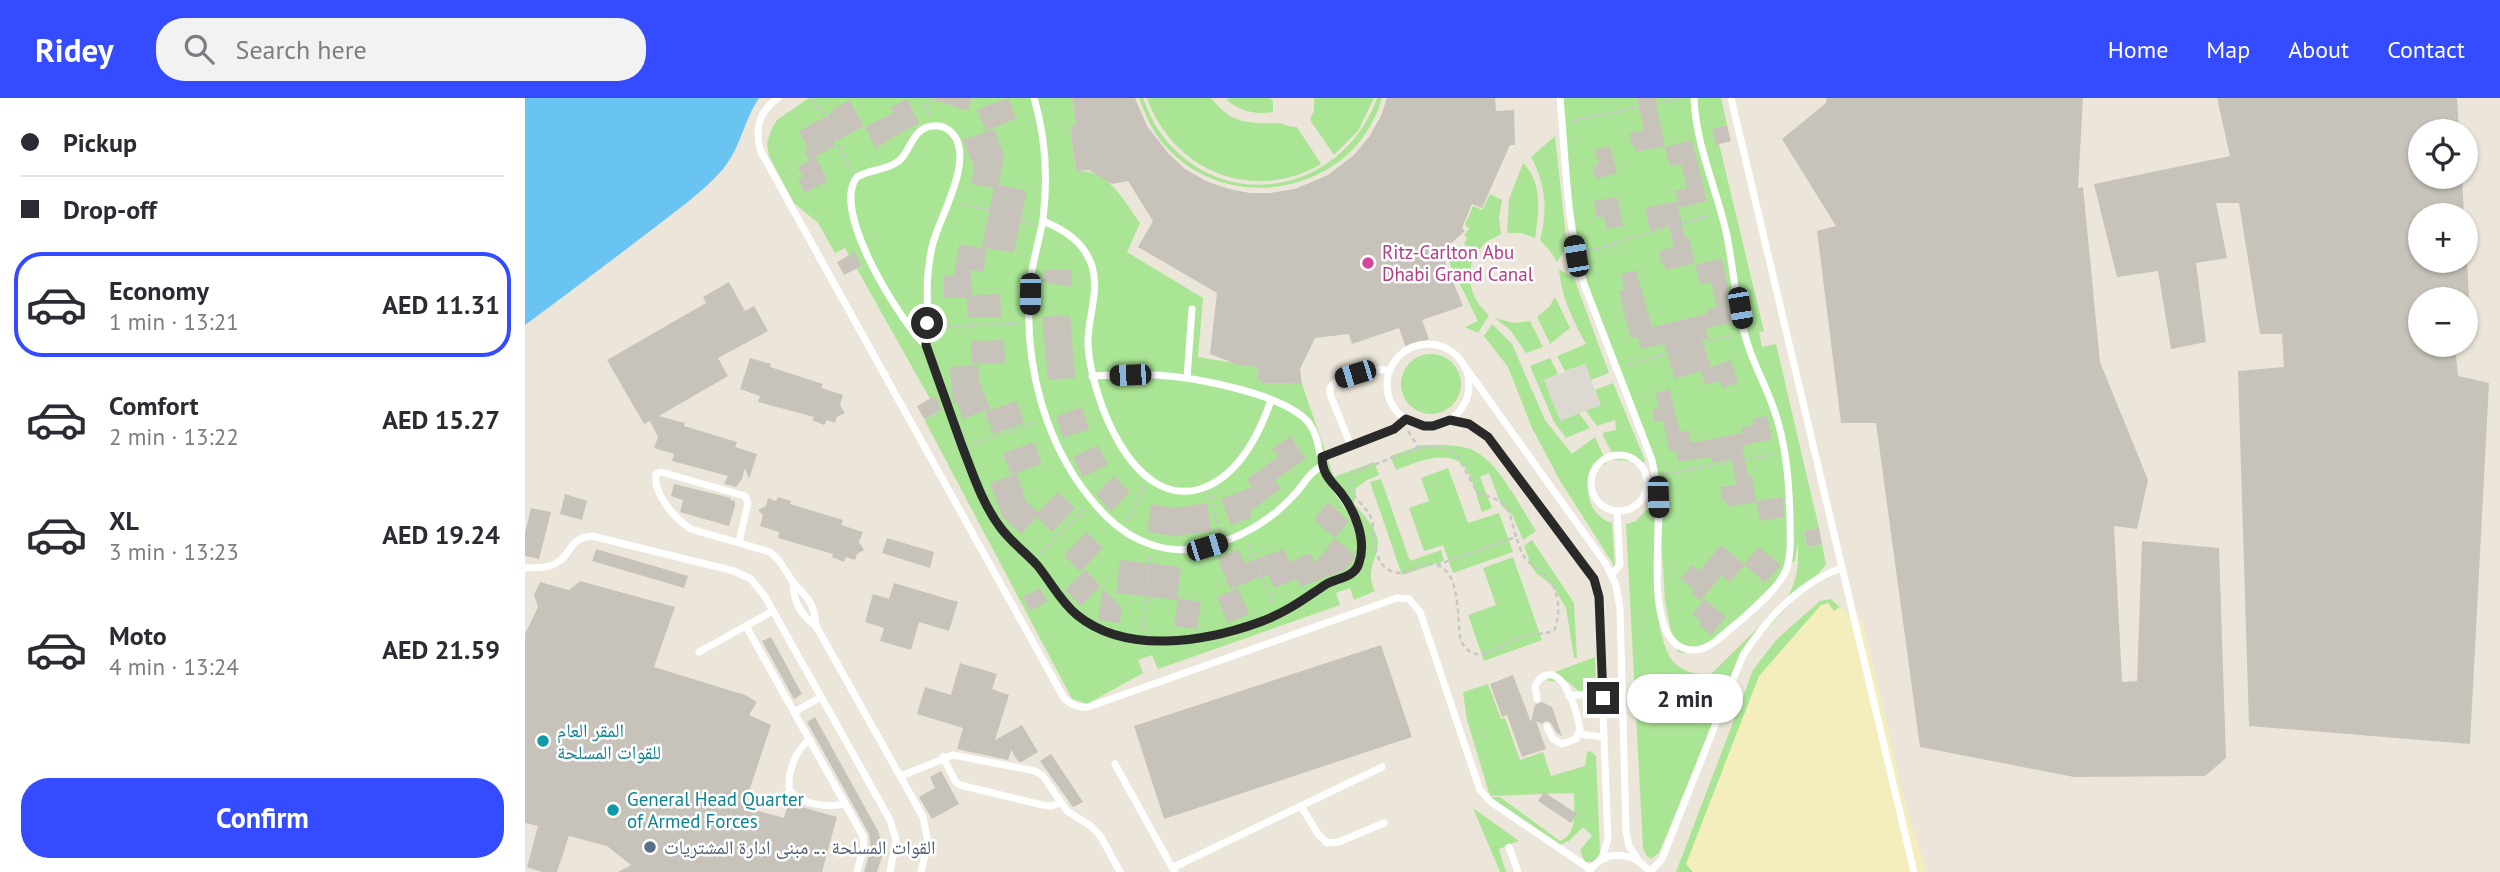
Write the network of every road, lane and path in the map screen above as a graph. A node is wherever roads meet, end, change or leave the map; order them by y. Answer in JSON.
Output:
{"nodes":[{"id":1,"x":778,"y":98,"type":"edge"},
{"id":2,"x":812,"y":98,"type":"edge"},
{"id":3,"x":936,"y":98,"type":"edge"},
{"id":4,"x":1034,"y":98,"type":"edge"},
{"id":5,"x":1560,"y":98,"type":"edge"},
{"id":6,"x":1684,"y":98,"type":"edge"},
{"id":7,"x":1694,"y":98,"type":"edge"},
{"id":8,"x":1731,"y":98,"type":"edge"},
{"id":9,"x":1562,"y":123,"type":"junction"},
{"id":10,"x":933,"y":126,"type":"junction"},
{"id":11,"x":855,"y":178,"type":"junction"},
{"id":12,"x":949,"y":202,"type":"junction"},
{"id":13,"x":1721,"y":211,"type":"junction"},
{"id":14,"x":1042,"y":224,"type":"junction"},
{"id":15,"x":1576,"y":256,"type":"junction"},
{"id":16,"x":1192,"y":309,"type":"dead end"},
{"id":17,"x":1029,"y":323,"type":"junction"},
{"id":18,"x":928,"y":328,"type":"junction"},
{"id":19,"x":1744,"y":332,"type":"junction"},
{"id":20,"x":926,"y":345,"type":"junction"},
{"id":21,"x":1617,"y":367,"type":"junction"},
{"id":22,"x":1466,"y":368,"type":"junction"},
{"id":23,"x":1389,"y":371,"type":"junction"},
{"id":24,"x":1092,"y":376,"type":"junction"},
{"id":25,"x":1187,"y":378,"type":"junction"},
{"id":26,"x":1271,"y":400,"type":"junction"},
{"id":27,"x":1046,"y":419,"type":"junction"},
{"id":28,"x":1450,"y":420,"type":"junction"},
{"id":29,"x":1405,"y":421,"type":"junction"},
{"id":30,"x":1351,"y":446,"type":"junction"},
{"id":31,"x":963,"y":447,"type":"junction"},
{"id":32,"x":1419,"y":448,"type":"junction"},
{"id":33,"x":1785,"y":453,"type":"junction"},
{"id":34,"x":1322,"y":457,"type":"junction"},
{"id":35,"x":1322,"y":466,"type":"junction"},
{"id":36,"x":1651,"y":476,"type":"junction"},
{"id":37,"x":1148,"y":477,"type":"junction"},
{"id":38,"x":1206,"y":486,"type":"junction"},
{"id":39,"x":1093,"y":501,"type":"junction"},
{"id":40,"x":1617,"y":511,"type":"junction"},
{"id":41,"x":1122,"y":531,"type":"junction"},
{"id":42,"x":1245,"y":533,"type":"junction"},
{"id":43,"x":1585,"y":534,"type":"junction"},
{"id":44,"x":1516,"y":537,"type":"junction"},
{"id":45,"x":1224,"y":541,"type":"junction"},
{"id":46,"x":739,"y":542,"type":"junction"},
{"id":47,"x":1151,"y":545,"type":"junction"},
{"id":48,"x":1569,"y":545,"type":"junction"},
{"id":49,"x":1032,"y":560,"type":"junction"},
{"id":50,"x":1437,"y":565,"type":"junction"},
{"id":51,"x":525,"y":568,"type":"edge"},
{"id":52,"x":1842,"y":568,"type":"junction"},
{"id":53,"x":1612,"y":575,"type":"junction"},
{"id":54,"x":793,"y":582,"type":"junction"},
{"id":55,"x":773,"y":611,"type":"junction"},
{"id":56,"x":1277,"y":615,"type":"junction"},
{"id":57,"x":746,"y":626,"type":"junction"},
{"id":58,"x":816,"y":626,"type":"junction"},
{"id":59,"x":1142,"y":639,"type":"junction"},
{"id":60,"x":699,"y":652,"type":"dead end"},
{"id":61,"x":1603,"y":695,"type":"junction"},
{"id":62,"x":1569,"y":696,"type":"junction"},
{"id":63,"x":821,"y":697,"type":"junction"},
{"id":64,"x":1622,"y":697,"type":"junction"},
{"id":65,"x":1537,"y":699,"type":"dead end"},
{"id":66,"x":794,"y":712,"type":"junction"},
{"id":67,"x":1547,"y":727,"type":"dead end"},
{"id":68,"x":1579,"y":734,"type":"junction"},
{"id":69,"x":1604,"y":737,"type":"junction"},
{"id":70,"x":810,"y":740,"type":"junction"},
{"id":71,"x":943,"y":757,"type":"junction"},
{"id":72,"x":1115,"y":764,"type":"dead end"},
{"id":73,"x":1382,"y":767,"type":"dead end"},
{"id":74,"x":901,"y":776,"type":"junction"},
{"id":75,"x":845,"y":803,"type":"junction"},
{"id":76,"x":1061,"y":803,"type":"junction"},
{"id":77,"x":1301,"y":806,"type":"junction"},
{"id":78,"x":1384,"y":823,"type":"dead end"},
{"id":79,"x":1509,"y":847,"type":"dead end"},
{"id":80,"x":1602,"y":859,"type":"junction"},
{"id":81,"x":1638,"y":860,"type":"junction"},
{"id":82,"x":1173,"y":870,"type":"edge"},
{"id":83,"x":1590,"y":871,"type":"edge"},
{"id":84,"x":857,"y":872,"type":"edge"},
{"id":85,"x":890,"y":872,"type":"edge"},
{"id":86,"x":921,"y":872,"type":"edge"},
{"id":87,"x":1119,"y":872,"type":"edge"},
{"id":88,"x":1518,"y":872,"type":"edge"},
{"id":89,"x":1650,"y":872,"type":"edge"},
{"id":90,"x":1914,"y":872,"type":"edge"}],
"edges":[{"from":1,"to":83,"type":"lane"},
{"from":2,"to":11,"type":"path"},
{"from":3,"to":10,"type":"path"},
{"from":4,"to":14,"type":"lane"},
{"from":5,"to":9,"type":"lane"},
{"from":6,"to":9,"type":"path"},
{"from":7,"to":13,"type":"lane"},
{"from":8,"to":52,"type":"lane"},
{"from":9,"to":15,"type":"lane"},
{"from":10,"to":11,"type":"lane"},
{"from":10,"to":12,"type":"lane"},
{"from":11,"to":20,"type":"lane"},
{"from":12,"to":14,"type":"path"},
{"from":12,"to":18,"type":"lane"},
{"from":13,"to":15,"type":"path"},
{"from":13,"to":19,"type":"lane"},
{"from":14,"to":17,"type":"lane"},
{"from":14,"to":24,"type":"lane"},
{"from":15,"to":21,"type":"lane"},
{"from":16,"to":25,"type":"lane"},
{"from":17,"to":18,"type":"path"},
{"from":17,"to":27,"type":"lane"},
{"from":18,"to":20,"type":"lane"},
{"from":19,"to":21,"type":"path"},
{"from":19,"to":33,"type":"lane"},
{"from":20,"to":31,"type":"lane"},
{"from":21,"to":36,"type":"lane"},
{"from":22,"to":23,"type":"lane"},
{"from":22,"to":28,"type":"lane"},
{"from":22,"to":43,"type":"lane"},
{"from":23,"to":29,"type":"lane"},
{"from":23,"to":30,"type":"lane"},
{"from":24,"to":25,"type":"lane"},
{"from":24,"to":37,"type":"lane"},
{"from":25,"to":26,"type":"lane"},
{"from":26,"to":34,"type":"lane"},
{"from":26,"to":38,"type":"lane"},
{"from":27,"to":31,"type":"path"},
{"from":27,"to":39,"type":"lane"},
{"from":28,"to":29,"type":"lane"},
{"from":28,"to":48,"type":"lane"},
{"from":29,"to":30,"type":"lane"},
{"from":29,"to":32,"type":"path"},
{"from":30,"to":34,"type":"lane"},
{"from":31,"to":49,"type":"lane"},
{"from":32,"to":44,"type":"path"},
{"from":32,"to":50,"type":"path"},
{"from":33,"to":36,"type":"path"},
{"from":33,"to":36,"type":"lane"},
{"from":34,"to":35,"type":"lane"},
{"from":35,"to":42,"type":"lane"},
{"from":35,"to":56,"type":"lane"},
{"from":36,"to":40,"type":"lane"},
{"from":36,"to":40,"type":"lane"},
{"from":37,"to":38,"type":"lane"},
{"from":37,"to":41,"type":"path"},
{"from":38,"to":45,"type":"path"},
{"from":39,"to":41,"type":"lane"},
{"from":39,"to":49,"type":"path"},
{"from":40,"to":53,"type":"lane"},
{"from":41,"to":47,"type":"lane"},
{"from":42,"to":45,"type":"lane"},
{"from":42,"to":56,"type":"path"},
{"from":43,"to":48,"type":"lane"},
{"from":43,"to":53,"type":"lane"},
{"from":44,"to":50,"type":"path"},
{"from":44,"to":50,"type":"path"},
{"from":45,"to":47,"type":"lane"},
{"from":46,"to":46,"type":"lane"},
{"from":46,"to":54,"type":"lane"},
{"from":47,"to":59,"type":"path"},
{"from":48,"to":61,"type":"lane"},
{"from":49,"to":59,"type":"lane"},
{"from":51,"to":55,"type":"lane"},
{"from":52,"to":89,"type":"lane"},
{"from":52,"to":90,"type":"lane"},
{"from":53,"to":64,"type":"lane"},
{"from":54,"to":58,"type":"lane"},
{"from":54,"to":58,"type":"lane"},
{"from":55,"to":57,"type":"lane"},
{"from":55,"to":63,"type":"lane"},
{"from":56,"to":59,"type":"lane"},
{"from":57,"to":60,"type":"lane"},
{"from":57,"to":66,"type":"lane"},
{"from":58,"to":74,"type":"lane"},
{"from":61,"to":62,"type":"lane"},
{"from":61,"to":64,"type":"lane"},
{"from":61,"to":69,"type":"lane"},
{"from":62,"to":65,"type":"lane"},
{"from":62,"to":68,"type":"lane"},
{"from":63,"to":66,"type":"lane"},
{"from":63,"to":85,"type":"lane"},
{"from":64,"to":81,"type":"lane"},
{"from":66,"to":70,"type":"lane"},
{"from":67,"to":68,"type":"lane"},
{"from":68,"to":69,"type":"lane"},
{"from":69,"to":80,"type":"lane"},
{"from":70,"to":75,"type":"lane"},
{"from":70,"to":75,"type":"lane"},
{"from":71,"to":74,"type":"lane"},
{"from":71,"to":76,"type":"lane"},
{"from":71,"to":76,"type":"lane"},
{"from":72,"to":82,"type":"lane"},
{"from":73,"to":77,"type":"lane"},
{"from":74,"to":86,"type":"lane"},
{"from":75,"to":84,"type":"lane"},
{"from":76,"to":87,"type":"lane"},
{"from":77,"to":78,"type":"lane"},
{"from":77,"to":82,"type":"lane"},
{"from":79,"to":88,"type":"lane"},
{"from":80,"to":81,"type":"lane"},
{"from":80,"to":83,"type":"lane"},
{"from":81,"to":89,"type":"lane"}]}
